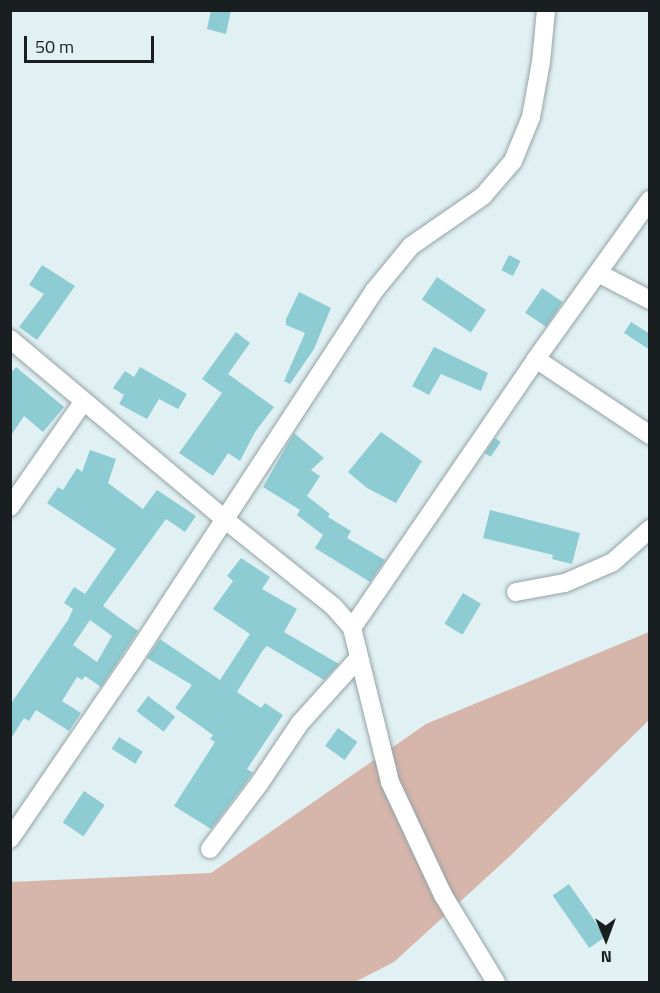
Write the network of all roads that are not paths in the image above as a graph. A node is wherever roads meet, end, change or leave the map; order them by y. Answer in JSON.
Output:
{"nodes":[{"id":1,"x":546,"y":10,"type":"edge"},
{"id":2,"x":650,"y":201,"type":"edge"},
{"id":3,"x":598,"y":273,"type":"junction"},
{"id":4,"x":650,"y":300,"type":"edge"},
{"id":5,"x":10,"y":339,"type":"edge"},
{"id":6,"x":536,"y":359,"type":"junction"},
{"id":7,"x":84,"y":401,"type":"junction"},
{"id":8,"x":650,"y":435,"type":"edge"},
{"id":9,"x":10,"y":507,"type":"edge"},
{"id":10,"x":223,"y":518,"type":"junction"},
{"id":11,"x":650,"y":529,"type":"edge"},
{"id":12,"x":516,"y":592,"type":"dead end"},
{"id":13,"x":352,"y":628,"type":"junction"},
{"id":14,"x":357,"y":660,"type":"junction"},
{"id":15,"x":10,"y":839,"type":"edge"},
{"id":16,"x":210,"y":849,"type":"dead end"},
{"id":17,"x":496,"y":982,"type":"edge"}],
"edges":[{"from":1,"to":10,"type":"street"},
{"from":2,"to":3,"type":"street"},
{"from":3,"to":4,"type":"street"},
{"from":3,"to":6,"type":"street"},
{"from":5,"to":7,"type":"street"},
{"from":6,"to":8,"type":"street"},
{"from":6,"to":13,"type":"street"},
{"from":7,"to":9,"type":"street"},
{"from":7,"to":10,"type":"street"},
{"from":10,"to":13,"type":"street"},
{"from":10,"to":15,"type":"street"},
{"from":11,"to":12,"type":"street"},
{"from":13,"to":14,"type":"street"},
{"from":14,"to":16,"type":"street"},
{"from":14,"to":17,"type":"street"}]}
